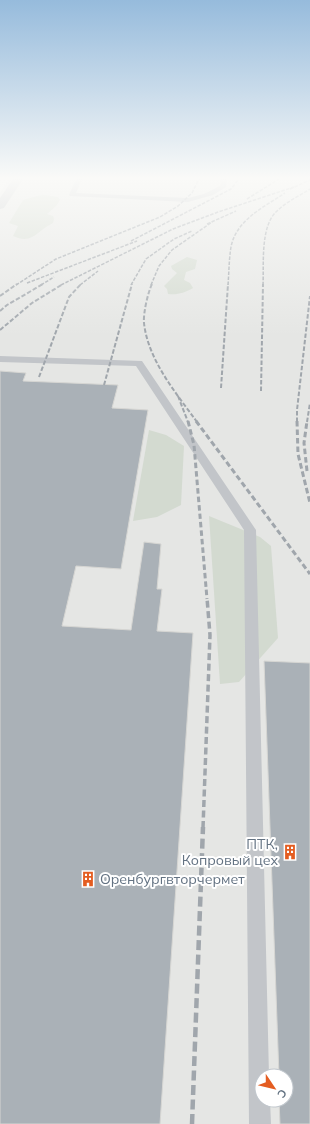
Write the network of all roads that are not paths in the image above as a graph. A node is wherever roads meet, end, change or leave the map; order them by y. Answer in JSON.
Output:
{"nodes":[{"id":1,"x":0,"y":359,"type":"edge"},
{"id":2,"x":260,"y":1124,"type":"edge"}],
"edges":[{"from":1,"to":2,"type":"lane"}]}
